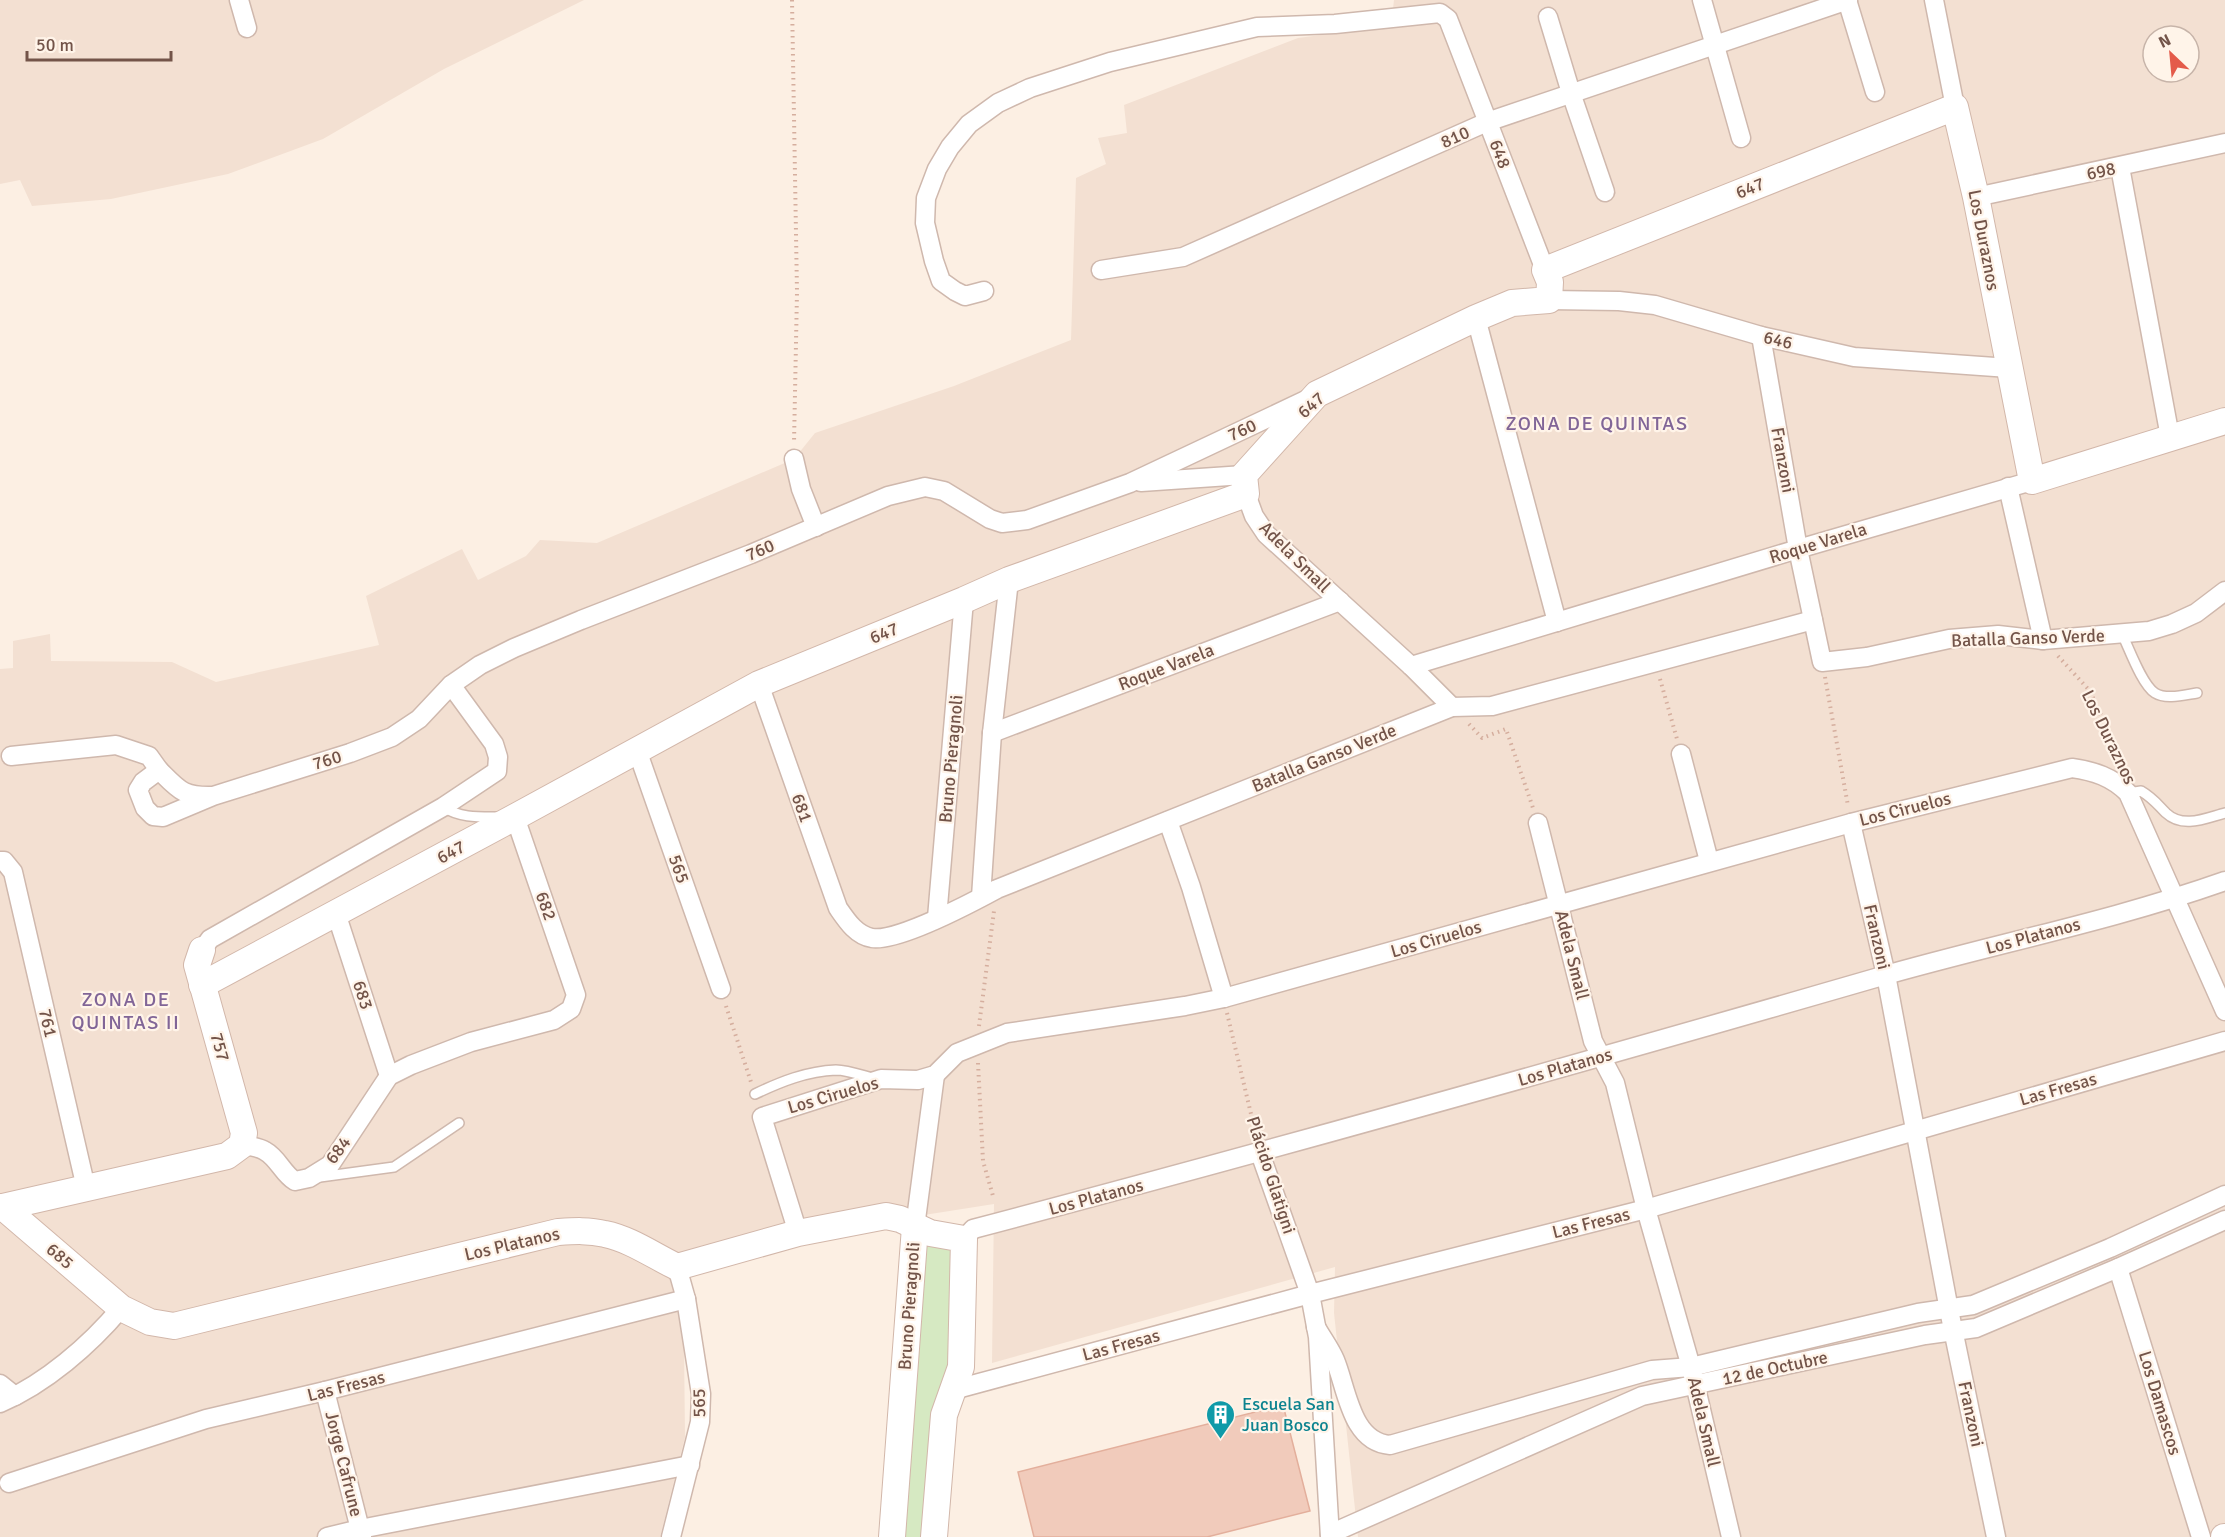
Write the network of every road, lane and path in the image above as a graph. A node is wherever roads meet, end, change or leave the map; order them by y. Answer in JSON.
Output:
{"nodes":[{"id":1,"x":239,"y":0,"type":"edge"},
{"id":2,"x":792,"y":0,"type":"edge"},
{"id":3,"x":1702,"y":0,"type":"edge"},
{"id":4,"x":1847,"y":0,"type":"edge"},
{"id":5,"x":1934,"y":0,"type":"edge"},
{"id":6,"x":1548,"y":17,"type":"dead end"},
{"id":7,"x":247,"y":28,"type":"dead end"},
{"id":8,"x":1714,"y":45,"type":"junction"},
{"id":9,"x":1875,"y":92,"type":"dead end"},
{"id":10,"x":1571,"y":93,"type":"junction"},
{"id":11,"x":1955,"y":107,"type":"junction"},
{"id":12,"x":1487,"y":122,"type":"junction"},
{"id":13,"x":1742,"y":138,"type":"dead end"},
{"id":14,"x":2225,"y":143,"type":"edge"},
{"id":15,"x":2120,"y":167,"type":"junction"},
{"id":16,"x":1605,"y":192,"type":"dead end"},
{"id":17,"x":1976,"y":197,"type":"junction"},
{"id":18,"x":1101,"y":270,"type":"dead end"},
{"id":19,"x":1545,"y":270,"type":"junction"},
{"id":20,"x":984,"y":291,"type":"dead end"},
{"id":21,"x":1550,"y":300,"type":"junction"},
{"id":22,"x":1476,"y":318,"type":"junction"},
{"id":23,"x":1761,"y":336,"type":"junction"},
{"id":24,"x":2009,"y":368,"type":"junction"},
{"id":25,"x":1317,"y":394,"type":"junction"},
{"id":26,"x":2225,"y":421,"type":"edge"},
{"id":27,"x":2170,"y":437,"type":"junction"},
{"id":28,"x":794,"y":459,"type":"joint"},
{"id":29,"x":1130,"y":483,"type":"junction"},
{"id":30,"x":1245,"y":484,"type":"junction"},
{"id":31,"x":2020,"y":484,"type":"junction"},
{"id":32,"x":816,"y":526,"type":"junction"},
{"id":33,"x":1798,"y":549,"type":"junction"},
{"id":34,"x":1009,"y":580,"type":"junction"},
{"id":35,"x":2225,"y":591,"type":"edge"},
{"id":36,"x":964,"y":600,"type":"junction"},
{"id":37,"x":1340,"y":601,"type":"junction"},
{"id":38,"x":1813,"y":620,"type":"junction"},
{"id":39,"x":1557,"y":622,"type":"junction"},
{"id":40,"x":2122,"y":634,"type":"junction"},
{"id":41,"x":2043,"y":640,"type":"junction"},
{"id":42,"x":1822,"y":662,"type":"junction"},
{"id":43,"x":1655,"y":663,"type":"junction"},
{"id":44,"x":1411,"y":666,"type":"junction"},
{"id":45,"x":759,"y":684,"type":"junction"},
{"id":46,"x":451,"y":685,"type":"junction"},
{"id":47,"x":2197,"y":693,"type":"dead end"},
{"id":48,"x":1452,"y":707,"type":"junction"},
{"id":49,"x":992,"y":733,"type":"junction"},
{"id":50,"x":637,"y":750,"type":"junction"},
{"id":51,"x":5,"y":754,"type":"edge"},
{"id":52,"x":1681,"y":754,"type":"joint"},
{"id":53,"x":159,"y":770,"type":"junction"},
{"id":54,"x":2126,"y":788,"type":"junction"},
{"id":55,"x":213,"y":795,"type":"junction"},
{"id":56,"x":443,"y":807,"type":"junction"},
{"id":57,"x":2225,"y":813,"type":"edge"},
{"id":58,"x":515,"y":817,"type":"junction"},
{"id":59,"x":1168,"y":821,"type":"junction"},
{"id":60,"x":1538,"y":823,"type":"joint"},
{"id":61,"x":1851,"y":823,"type":"junction"},
{"id":62,"x":2,"y":861,"type":"edge"},
{"id":63,"x":1709,"y":861,"type":"junction"},
{"id":64,"x":2225,"y":881,"type":"edge"},
{"id":65,"x":989,"y":893,"type":"junction"},
{"id":66,"x":2175,"y":899,"type":"junction"},
{"id":67,"x":1560,"y":904,"type":"junction"},
{"id":68,"x":336,"y":913,"type":"junction"},
{"id":69,"x":937,"y":918,"type":"junction"},
{"id":70,"x":852,"y":928,"type":"joint"},
{"id":71,"x":202,"y":950,"type":"joint"},
{"id":72,"x":1886,"y":975,"type":"junction"},
{"id":73,"x":202,"y":985,"type":"junction"},
{"id":74,"x":721,"y":988,"type":"joint"},
{"id":75,"x":1224,"y":998,"type":"junction"},
{"id":76,"x":2225,"y":1011,"type":"edge"},
{"id":77,"x":2225,"y":1041,"type":"edge"},
{"id":78,"x":977,"y":1044,"type":"junction"},
{"id":79,"x":1600,"y":1058,"type":"junction"},
{"id":80,"x":934,"y":1075,"type":"junction"},
{"id":81,"x":389,"y":1076,"type":"junction"},
{"id":82,"x":881,"y":1079,"type":"junction"},
{"id":83,"x":755,"y":1094,"type":"joint"},
{"id":84,"x":459,"y":1123,"type":"dead end"},
{"id":85,"x":1916,"y":1131,"type":"junction"},
{"id":86,"x":242,"y":1145,"type":"junction"},
{"id":87,"x":1260,"y":1153,"type":"junction"},
{"id":88,"x":309,"y":1179,"type":"junction"},
{"id":89,"x":86,"y":1188,"type":"junction"},
{"id":90,"x":2225,"y":1195,"type":"edge"},
{"id":91,"x":993,"y":1196,"type":"dead end"},
{"id":92,"x":1,"y":1206,"type":"edge"},
{"id":93,"x":1646,"y":1209,"type":"junction"},
{"id":94,"x":2225,"y":1220,"type":"edge"},
{"id":95,"x":915,"y":1227,"type":"junction"},
{"id":96,"x":798,"y":1233,"type":"junction"},
{"id":97,"x":964,"y":1239,"type":"junction"},
{"id":98,"x":676,"y":1268,"type":"junction"},
{"id":99,"x":2118,"y":1268,"type":"junction"},
{"id":100,"x":1311,"y":1294,"type":"junction"},
{"id":101,"x":686,"y":1299,"type":"junction"},
{"id":102,"x":121,"y":1308,"type":"junction"},
{"id":103,"x":1949,"y":1310,"type":"junction"},
{"id":104,"x":1316,"y":1327,"type":"junction"},
{"id":105,"x":1954,"y":1332,"type":"junction"},
{"id":106,"x":1691,"y":1367,"type":"junction"},
{"id":107,"x":0,"y":1384,"type":"edge"},
{"id":108,"x":1694,"y":1385,"type":"junction"},
{"id":109,"x":953,"y":1390,"type":"junction"},
{"id":110,"x":325,"y":1391,"type":"junction"},
{"id":111,"x":7,"y":1399,"type":"edge"},
{"id":112,"x":690,"y":1465,"type":"junction"},
{"id":113,"x":9,"y":1483,"type":"dead end"},
{"id":114,"x":361,"y":1533,"type":"edge"},
{"id":115,"x":1330,"y":1535,"type":"edge"},
{"id":116,"x":327,"y":1537,"type":"edge"},
{"id":117,"x":671,"y":1537,"type":"edge"},
{"id":118,"x":892,"y":1537,"type":"edge"},
{"id":119,"x":934,"y":1537,"type":"edge"},
{"id":120,"x":1731,"y":1537,"type":"edge"},
{"id":121,"x":1996,"y":1537,"type":"edge"},
{"id":122,"x":2201,"y":1537,"type":"edge"}],
"edges":[{"from":1,"to":7,"type":"street"},
{"from":2,"to":28,"type":"path"},
{"from":3,"to":8,"type":"street"},
{"from":4,"to":8,"type":"street","name":"810"},
{"from":4,"to":9,"type":"street"},
{"from":5,"to":11,"type":"street","name":"Los Duraznos"},
{"from":6,"to":10,"type":"street"},
{"from":8,"to":10,"type":"street","name":"810"},
{"from":8,"to":13,"type":"street"},
{"from":10,"to":12,"type":"street","name":"810"},
{"from":10,"to":16,"type":"street"},
{"from":11,"to":17,"type":"street","name":"Los Duraznos"},
{"from":11,"to":19,"type":"street","name":"647"},
{"from":12,"to":18,"type":"street","name":"810"},
{"from":12,"to":19,"type":"street","name":"648"},
{"from":12,"to":20,"type":"street","name":"648"},
{"from":14,"to":15,"type":"street","name":"698"},
{"from":15,"to":17,"type":"street","name":"698"},
{"from":15,"to":27,"type":"street"},
{"from":17,"to":24,"type":"street","name":"Los Duraznos"},
{"from":19,"to":21,"type":"street","name":"648"},
{"from":21,"to":22,"type":"street","name":"647"},
{"from":21,"to":23,"type":"street","name":"646"},
{"from":22,"to":25,"type":"street","name":"647"},
{"from":22,"to":39,"type":"street"},
{"from":23,"to":24,"type":"street","name":"646"},
{"from":23,"to":33,"type":"street","name":"Franzoni"},
{"from":24,"to":31,"type":"street","name":"Los Duraznos"},
{"from":25,"to":29,"type":"street","name":"760"},
{"from":25,"to":30,"type":"street","name":"647"},
{"from":26,"to":27,"type":"street","name":"Roque Varela"},
{"from":27,"to":31,"type":"street","name":"Roque Varela"},
{"from":28,"to":32,"type":"street"},
{"from":29,"to":30,"type":"street"},
{"from":29,"to":32,"type":"street","name":"760"},
{"from":30,"to":34,"type":"street","name":"647"},
{"from":30,"to":37,"type":"street","name":"Adela Small"},
{"from":31,"to":33,"type":"street","name":"Roque Varela"},
{"from":31,"to":41,"type":"street","name":"Los Duraznos"},
{"from":32,"to":46,"type":"street","name":"760"},
{"from":33,"to":38,"type":"street","name":"Franzoni"},
{"from":33,"to":39,"type":"street","name":"Roque Varela"},
{"from":34,"to":36,"type":"street","name":"647"},
{"from":34,"to":49,"type":"street"},
{"from":35,"to":40,"type":"street","name":"Batalla Ganso Verde"},
{"from":36,"to":45,"type":"street","name":"647"},
{"from":36,"to":69,"type":"street","name":"Bruno Pieragnoli"},
{"from":37,"to":44,"type":"street","name":"Adela Small"},
{"from":37,"to":49,"type":"street","name":"Roque Varela"},
{"from":38,"to":42,"type":"street","name":"Franzoni"},
{"from":38,"to":43,"type":"street","name":"Batalla Ganso Verde"},
{"from":39,"to":44,"type":"street","name":"Roque Varela"},
{"from":40,"to":41,"type":"street","name":"Batalla Ganso Verde"},
{"from":40,"to":47,"type":"lane"},
{"from":41,"to":42,"type":"street","name":"Batalla Ganso Verde"},
{"from":41,"to":54,"type":"path","name":"Los Duraznos"},
{"from":42,"to":61,"type":"path"},
{"from":43,"to":48,"type":"street","name":"Batalla Ganso Verde"},
{"from":43,"to":52,"type":"path"},
{"from":44,"to":48,"type":"street","name":"Adela Small"},
{"from":45,"to":50,"type":"street","name":"647"},
{"from":45,"to":70,"type":"street","name":"681"},
{"from":46,"to":55,"type":"street","name":"760"},
{"from":46,"to":56,"type":"street"},
{"from":48,"to":59,"type":"street","name":"Batalla Ganso Verde"},
{"from":48,"to":60,"type":"path"},
{"from":49,"to":65,"type":"street"},
{"from":50,"to":58,"type":"street","name":"647"},
{"from":50,"to":74,"type":"street","name":"565"},
{"from":51,"to":53,"type":"street"},
{"from":52,"to":63,"type":"street"},
{"from":53,"to":55,"type":"street","name":"760"},
{"from":53,"to":55,"type":"street","name":"760"},
{"from":54,"to":57,"type":"lane"},
{"from":54,"to":61,"type":"street","name":"Los Ciruelos"},
{"from":54,"to":66,"type":"street","name":"Los Duraznos"},
{"from":56,"to":58,"type":"lane"},
{"from":56,"to":71,"type":"street"},
{"from":58,"to":68,"type":"street","name":"647"},
{"from":58,"to":81,"type":"street","name":"682"},
{"from":59,"to":65,"type":"street","name":"Batalla Ganso Verde"},
{"from":59,"to":75,"type":"street"},
{"from":60,"to":67,"type":"street","name":"Adela Small"},
{"from":61,"to":63,"type":"street","name":"Los Ciruelos"},
{"from":61,"to":72,"type":"street","name":"Franzoni"},
{"from":62,"to":89,"type":"street","name":"761"},
{"from":63,"to":67,"type":"street","name":"Los Ciruelos"},
{"from":64,"to":66,"type":"street","name":"Los Platanos"},
{"from":65,"to":69,"type":"street","name":"Batalla Ganso Verde"},
{"from":65,"to":78,"type":"path"},
{"from":66,"to":72,"type":"street","name":"Los Platanos"},
{"from":66,"to":76,"type":"street","name":"Los Duraznos"},
{"from":67,"to":75,"type":"street","name":"Los Ciruelos"},
{"from":67,"to":79,"type":"street","name":"Adela Small"},
{"from":68,"to":73,"type":"street","name":"647"},
{"from":68,"to":81,"type":"street","name":"683"},
{"from":69,"to":70,"type":"street","name":"Batalla Ganso Verde"},
{"from":71,"to":73,"type":"street","name":"757"},
{"from":72,"to":79,"type":"street","name":"Los Platanos"},
{"from":72,"to":85,"type":"street","name":"Franzoni"},
{"from":73,"to":86,"type":"street","name":"757"},
{"from":74,"to":83,"type":"path"},
{"from":75,"to":78,"type":"street","name":"Los Ciruelos"},
{"from":75,"to":87,"type":"path","name":"Plácido Glatigni"},
{"from":77,"to":85,"type":"street","name":"Las Fresas"},
{"from":78,"to":80,"type":"street","name":"Los Ciruelos"},
{"from":78,"to":91,"type":"path"},
{"from":79,"to":87,"type":"street","name":"Los Platanos"},
{"from":79,"to":93,"type":"street","name":"Adela Small"},
{"from":80,"to":82,"type":"street","name":"Los Ciruelos"},
{"from":80,"to":95,"type":"street","name":"Bruno Pieragnoli"},
{"from":81,"to":88,"type":"street","name":"684"},
{"from":82,"to":83,"type":"lane"},
{"from":82,"to":96,"type":"street","name":"Los Ciruelos"},
{"from":84,"to":88,"type":"lane"},
{"from":85,"to":93,"type":"street","name":"Las Fresas"},
{"from":85,"to":103,"type":"street","name":"Franzoni"},
{"from":86,"to":88,"type":"street","name":"684"},
{"from":86,"to":89,"type":"street"},
{"from":87,"to":97,"type":"street","name":"Los Platanos"},
{"from":87,"to":100,"type":"street","name":"Plácido Glatigni"},
{"from":89,"to":92,"type":"street"},
{"from":90,"to":103,"type":"street","name":"12 de Octubre"},
{"from":92,"to":102,"type":"street","name":"685"},
{"from":93,"to":100,"type":"street","name":"Las Fresas"},
{"from":93,"to":106,"type":"street","name":"Adela Small"},
{"from":94,"to":99,"type":"street","name":"12 de Octubre"},
{"from":95,"to":96,"type":"street"},
{"from":95,"to":97,"type":"street"},
{"from":95,"to":118,"type":"street","name":"Bruno Pieragnoli"},
{"from":96,"to":98,"type":"street"},
{"from":97,"to":109,"type":"street"},
{"from":98,"to":101,"type":"street","name":"565"},
{"from":98,"to":102,"type":"street","name":"Los Platanos"},
{"from":99,"to":105,"type":"street","name":"12 de Octubre"},
{"from":99,"to":122,"type":"street","name":"Los Damascos"},
{"from":100,"to":104,"type":"street","name":"Plácido Glatigni"},
{"from":100,"to":109,"type":"street","name":"Las Fresas"},
{"from":101,"to":110,"type":"street","name":"Las Fresas"},
{"from":101,"to":112,"type":"street","name":"565"},
{"from":102,"to":111,"type":"street"},
{"from":103,"to":105,"type":"street","name":"Franzoni"},
{"from":103,"to":106,"type":"street","name":"12 de Octubre"},
{"from":104,"to":106,"type":"street","name":"12 de Octubre"},
{"from":104,"to":115,"type":"street","name":"Plácido Glatigni"},
{"from":105,"to":108,"type":"street","name":"12 de Octubre"},
{"from":105,"to":121,"type":"street","name":"Franzoni"},
{"from":106,"to":108,"type":"street","name":"Adela Small"},
{"from":107,"to":111,"type":"street"},
{"from":108,"to":115,"type":"street","name":"12 de Octubre"},
{"from":108,"to":120,"type":"street","name":"Adela Small"},
{"from":109,"to":119,"type":"street"},
{"from":110,"to":113,"type":"street","name":"Las Fresas"},
{"from":110,"to":114,"type":"street","name":"Jorge Cafrune"},
{"from":112,"to":114,"type":"street"},
{"from":112,"to":117,"type":"street","name":"565"},
{"from":114,"to":116,"type":"street"}]}
